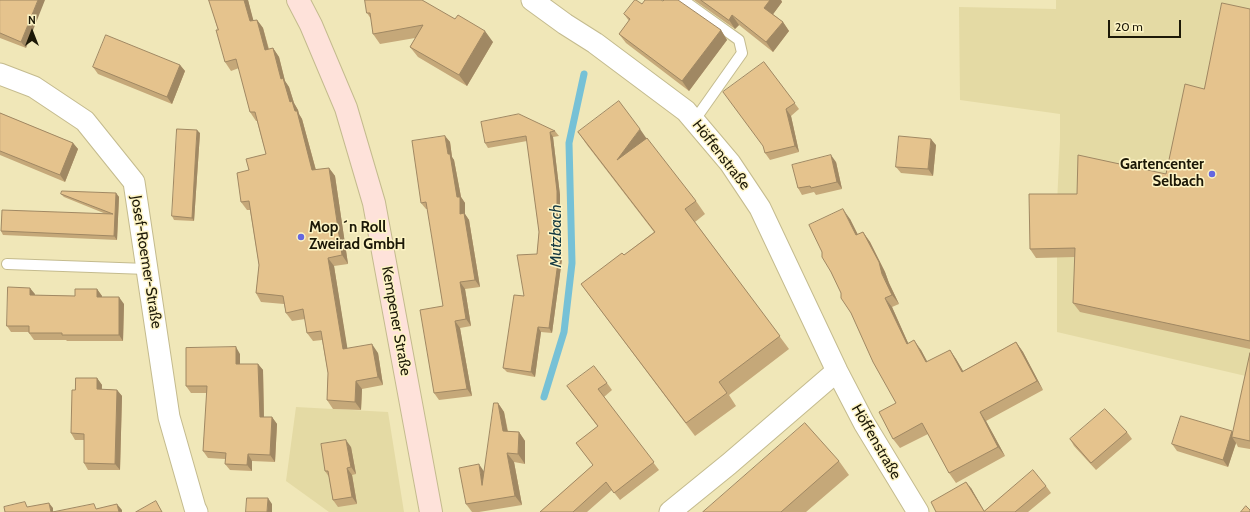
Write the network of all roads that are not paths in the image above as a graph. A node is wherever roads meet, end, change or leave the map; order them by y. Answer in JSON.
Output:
{"nodes":[{"id":1,"x":298,"y":0,"type":"edge"},
{"id":2,"x":532,"y":0,"type":"edge"},
{"id":3,"x":683,"y":0,"type":"edge"},
{"id":4,"x":0,"y":74,"type":"edge"},
{"id":5,"x":694,"y":121,"type":"junction"},
{"id":6,"x":7,"y":264,"type":"dead end"},
{"id":7,"x":147,"y":269,"type":"junction"},
{"id":8,"x":837,"y":371,"type":"junction"},
{"id":9,"x":197,"y":512,"type":"edge"},
{"id":10,"x":431,"y":512,"type":"edge"},
{"id":11,"x":670,"y":512,"type":"edge"},
{"id":12,"x":918,"y":512,"type":"edge"}],
"edges":[{"from":1,"to":10,"type":"main road","name":"Kempener Straße"},
{"from":2,"to":5,"type":"street","name":"Höffenstraße"},
{"from":3,"to":5,"type":"lane"},
{"from":4,"to":7,"type":"street","name":"Josef-Roemer-Straße"},
{"from":5,"to":8,"type":"street","name":"Höffenstraße"},
{"from":6,"to":7,"type":"lane"},
{"from":7,"to":9,"type":"street","name":"Josef-Roemer-Straße"},
{"from":8,"to":11,"type":"street"},
{"from":8,"to":12,"type":"street","name":"Höffenstraße"}]}
